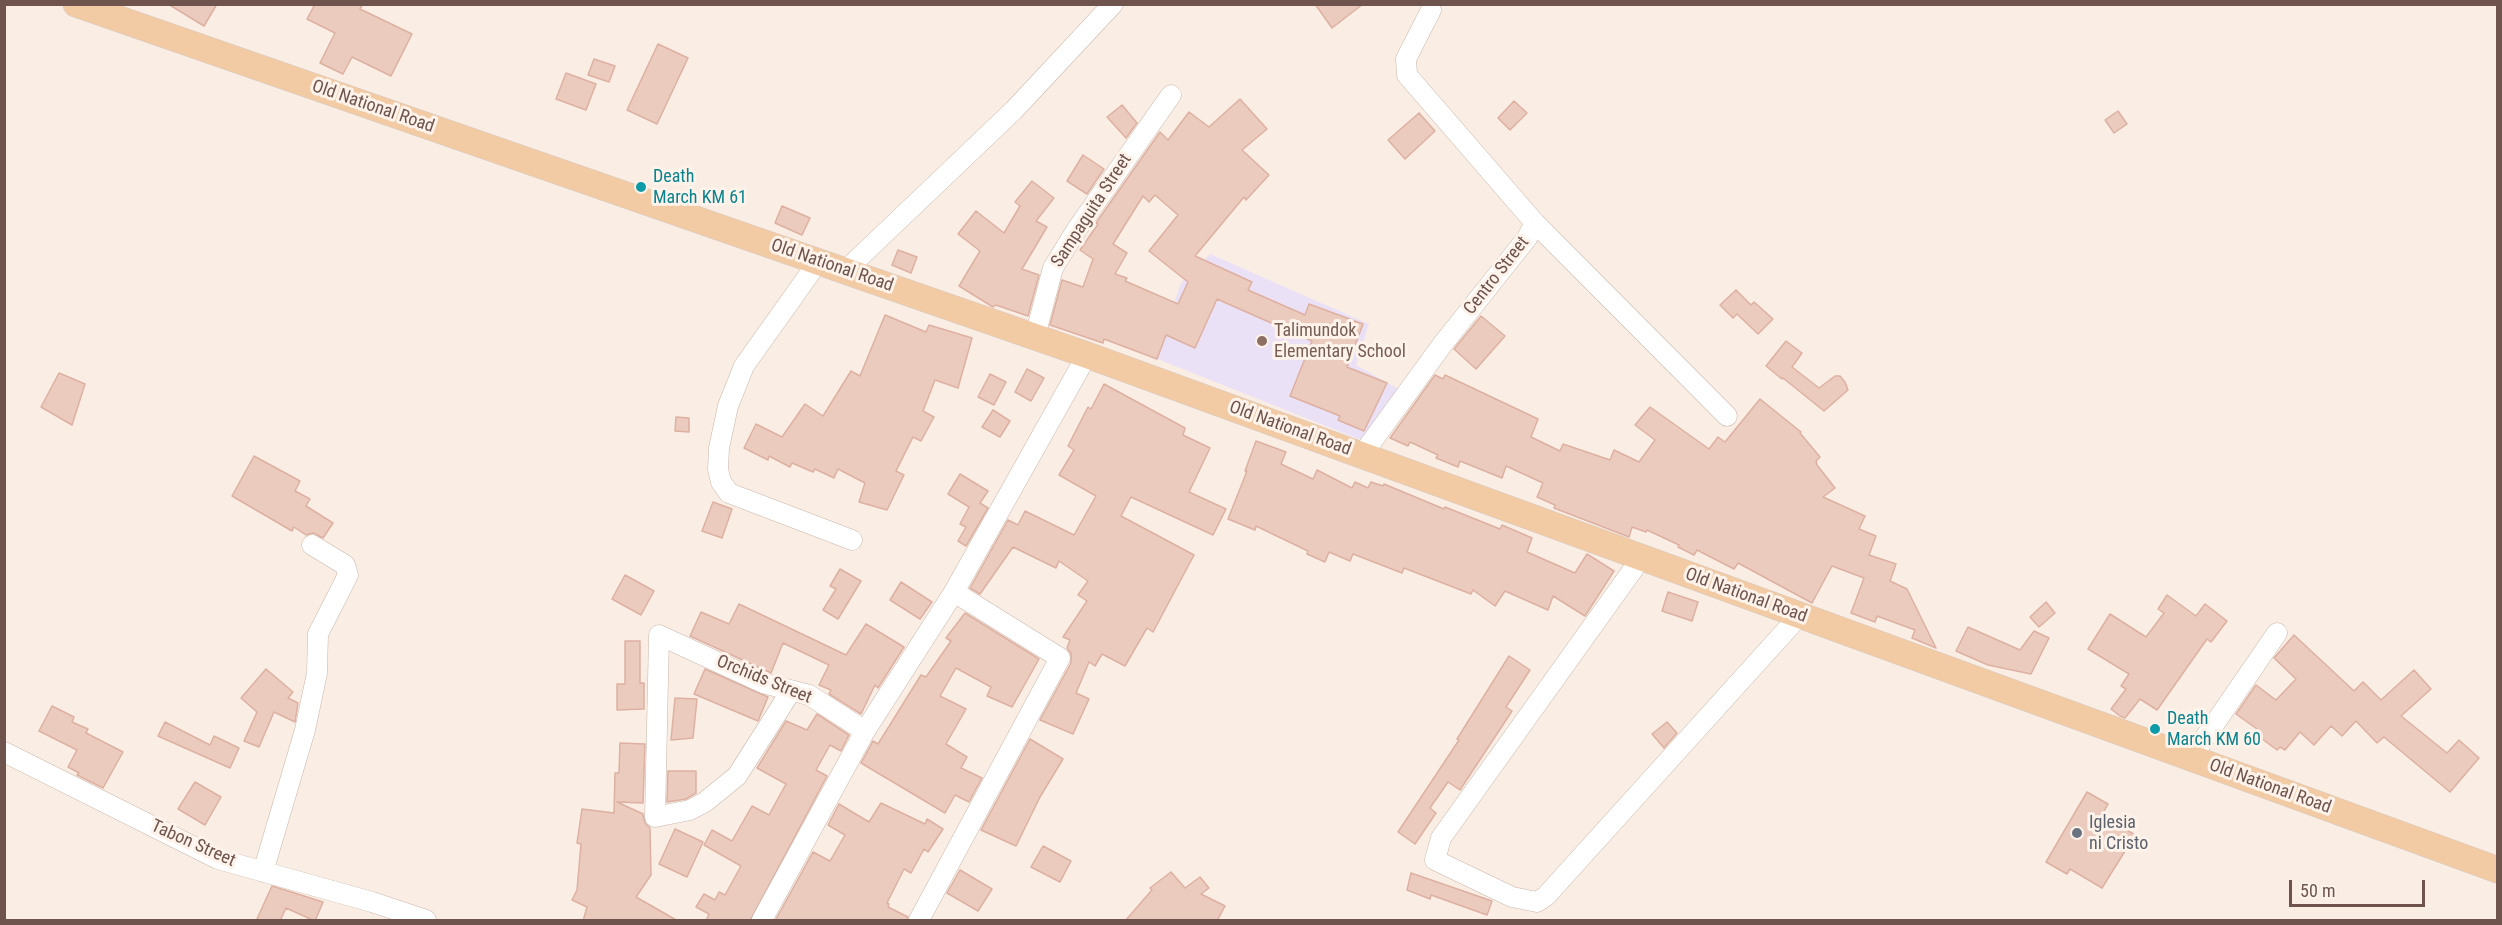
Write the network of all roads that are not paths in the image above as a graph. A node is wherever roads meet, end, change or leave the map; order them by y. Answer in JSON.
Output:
{"nodes":[{"id":1,"x":76,"y":4,"type":"edge"},
{"id":2,"x":1113,"y":4,"type":"edge"},
{"id":3,"x":1431,"y":10,"type":"dead end"},
{"id":4,"x":1171,"y":95,"type":"dead end"},
{"id":5,"x":1536,"y":223,"type":"junction"},
{"id":6,"x":818,"y":262,"type":"junction"},
{"id":7,"x":845,"y":271,"type":"junction"},
{"id":8,"x":1035,"y":336,"type":"junction"},
{"id":9,"x":1087,"y":354,"type":"junction"},
{"id":10,"x":1727,"y":416,"type":"dead end"},
{"id":11,"x":1362,"y":455,"type":"junction"},
{"id":12,"x":852,"y":540,"type":"dead end"},
{"id":13,"x":312,"y":545,"type":"dead end"},
{"id":14,"x":1642,"y":557,"type":"junction"},
{"id":15,"x":954,"y":592,"type":"junction"},
{"id":16,"x":1800,"y":615,"type":"junction"},
{"id":17,"x":2277,"y":633,"type":"dead end"},
{"id":18,"x":791,"y":691,"type":"junction"},
{"id":19,"x":865,"y":731,"type":"junction"},
{"id":20,"x":4,"y":752,"type":"edge"},
{"id":21,"x":2191,"y":758,"type":"junction"},
{"id":22,"x":2498,"y":870,"type":"edge"},
{"id":23,"x":263,"y":872,"type":"junction"},
{"id":24,"x":426,"y":921,"type":"edge"},
{"id":25,"x":762,"y":921,"type":"edge"},
{"id":26,"x":919,"y":921,"type":"edge"}],
"edges":[{"from":1,"to":6,"type":"main road","name":"Old National Road"},
{"from":2,"to":7,"type":"street"},
{"from":3,"to":5,"type":"street","name":"Centro Street"},
{"from":4,"to":8,"type":"street","name":"Sampaguita Street"},
{"from":5,"to":10,"type":"street"},
{"from":5,"to":11,"type":"street","name":"Centro Street"},
{"from":6,"to":7,"type":"main road","name":"Old National Road"},
{"from":6,"to":12,"type":"street"},
{"from":7,"to":8,"type":"main road","name":"Old National Road"},
{"from":8,"to":9,"type":"main road","name":"Old National Road"},
{"from":9,"to":11,"type":"main road","name":"Old National Road"},
{"from":9,"to":15,"type":"street"},
{"from":11,"to":14,"type":"main road","name":"Old National Road"},
{"from":13,"to":23,"type":"street"},
{"from":14,"to":16,"type":"main road","name":"Old National Road"},
{"from":14,"to":16,"type":"street"},
{"from":15,"to":19,"type":"street"},
{"from":15,"to":26,"type":"street"},
{"from":16,"to":21,"type":"main road","name":"Old National Road"},
{"from":17,"to":21,"type":"street"},
{"from":18,"to":18,"type":"street","name":"Orchids Street"},
{"from":18,"to":19,"type":"street","name":"Orchids Street"},
{"from":19,"to":25,"type":"street"},
{"from":20,"to":23,"type":"street","name":"Tabon Street"},
{"from":21,"to":22,"type":"main road","name":"Old National Road"},
{"from":23,"to":24,"type":"street","name":"Tabon Street"}]}
